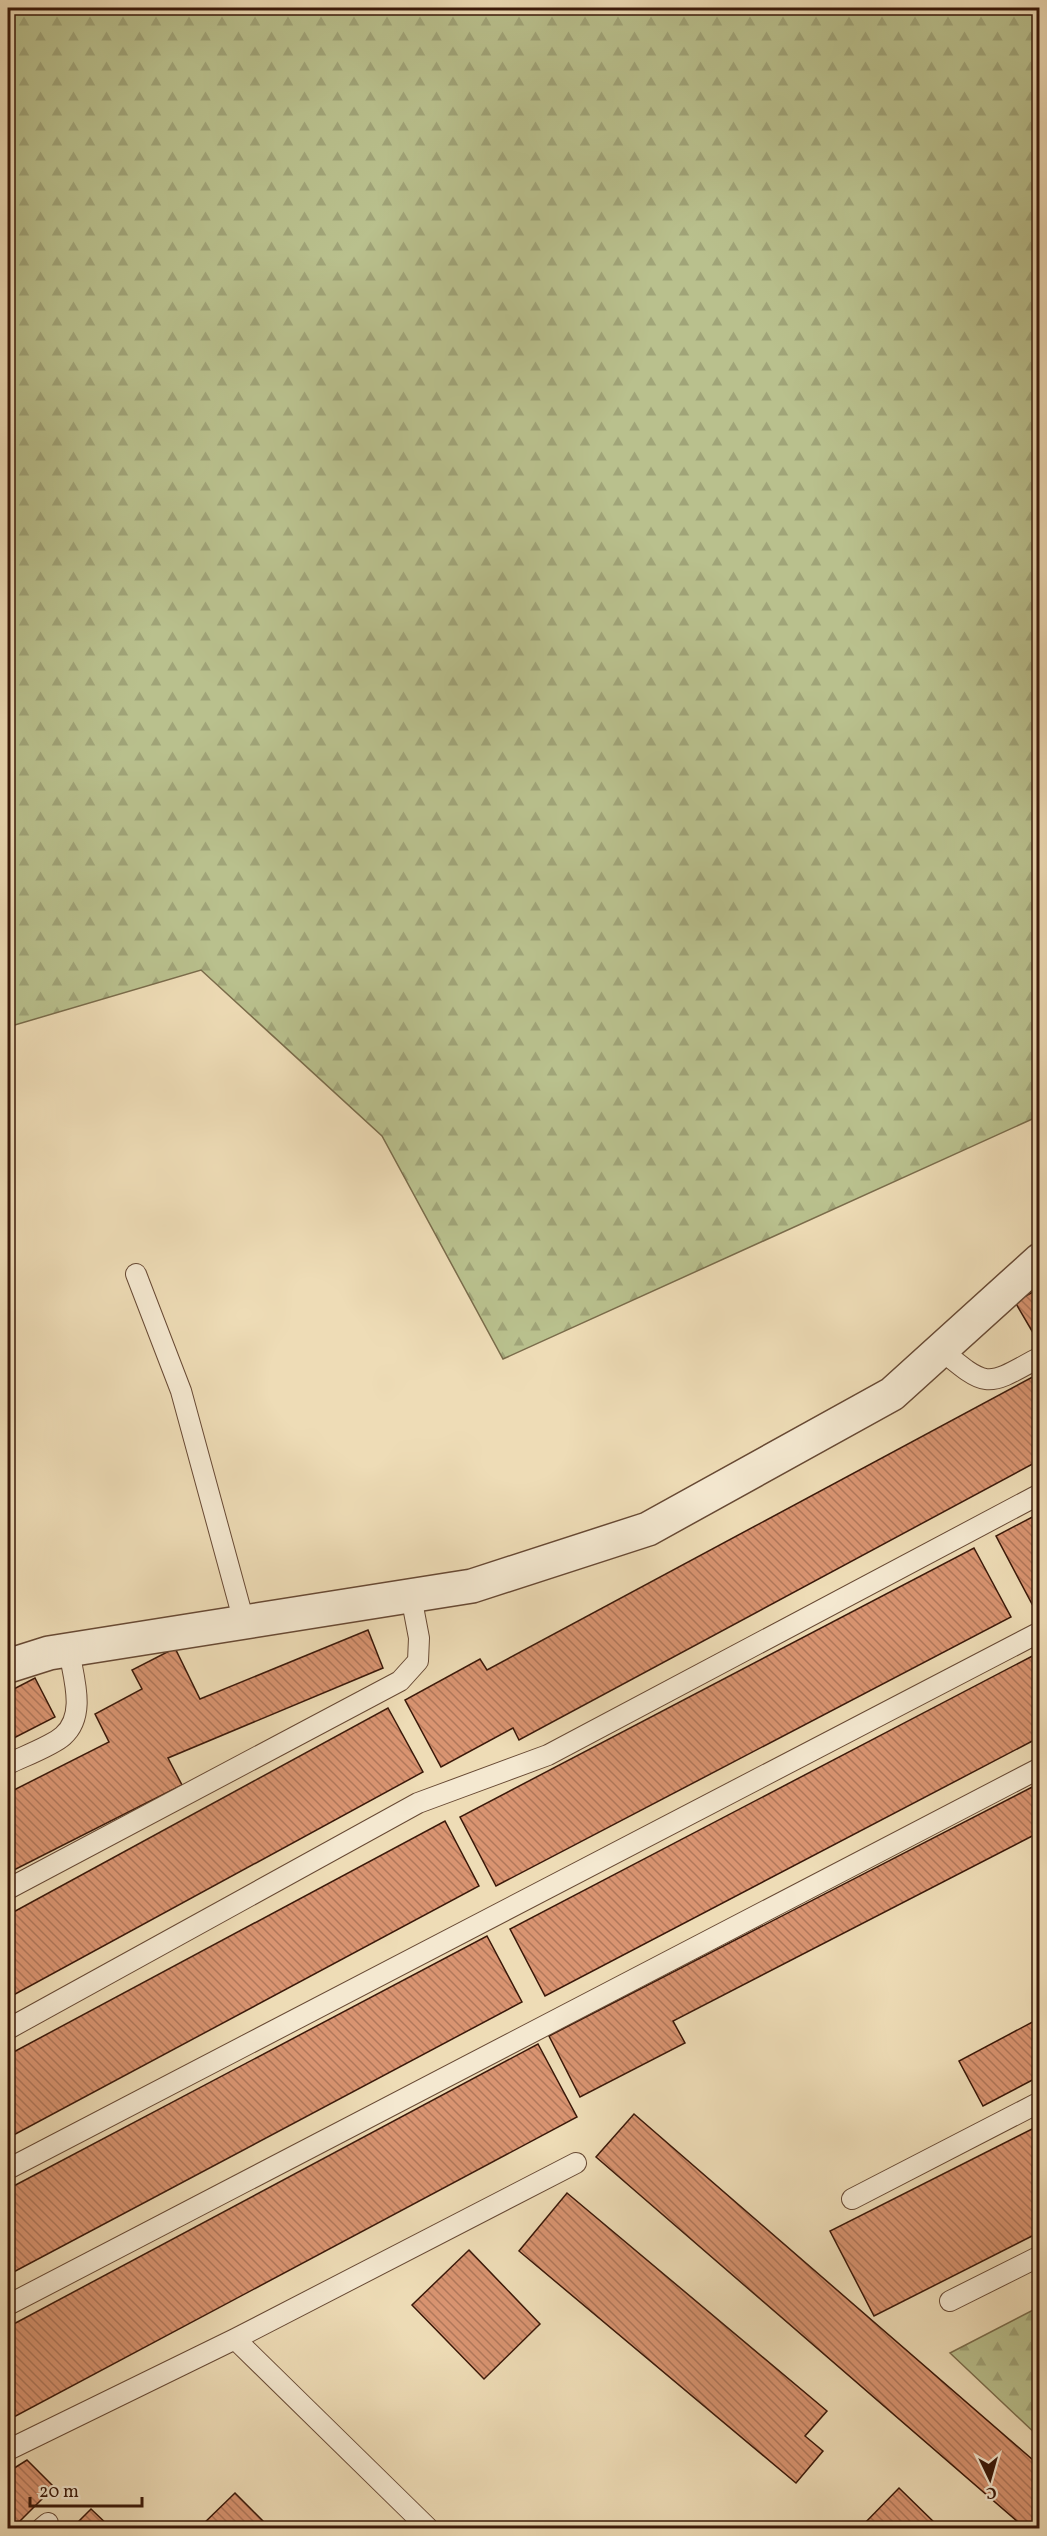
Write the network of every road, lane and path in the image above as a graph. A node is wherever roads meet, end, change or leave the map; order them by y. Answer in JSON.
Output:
{"nodes":[{"id":1,"x":1040,"y":1260,"type":"edge"},
{"id":2,"x":136,"y":1275,"type":"dead end"},
{"id":3,"x":940,"y":1349,"type":"junction"},
{"id":4,"x":1040,"y":1357,"type":"edge"},
{"id":5,"x":1040,"y":1494,"type":"edge"},
{"id":6,"x":411,"y":1596,"type":"junction"},
{"id":7,"x":244,"y":1622,"type":"junction"},
{"id":8,"x":1040,"y":1632,"type":"edge"},
{"id":9,"x":69,"y":1650,"type":"junction"},
{"id":10,"x":8,"y":1666,"type":"edge"},
{"id":11,"x":8,"y":1764,"type":"edge"},
{"id":12,"x":1040,"y":1768,"type":"edge"},
{"id":13,"x":8,"y":1889,"type":"edge"},
{"id":14,"x":8,"y":2029,"type":"edge"},
{"id":15,"x":1040,"y":2102,"type":"edge"},
{"id":16,"x":576,"y":2163,"type":"dead end"},
{"id":17,"x":8,"y":2169,"type":"edge"},
{"id":18,"x":852,"y":2199,"type":"dead end"},
{"id":19,"x":1040,"y":2256,"type":"edge"},
{"id":20,"x":950,"y":2301,"type":"dead end"},
{"id":21,"x":8,"y":2305,"type":"edge"},
{"id":22,"x":235,"y":2339,"type":"junction"},
{"id":23,"x":8,"y":2450,"type":"edge"},
{"id":24,"x":428,"y":2529,"type":"edge"}],
"edges":[{"from":1,"to":3,"type":"street"},
{"from":2,"to":7,"type":"lane"},
{"from":3,"to":4,"type":"lane"},
{"from":3,"to":6,"type":"street"},
{"from":5,"to":14,"type":"lane"},
{"from":6,"to":7,"type":"street"},
{"from":6,"to":13,"type":"lane"},
{"from":7,"to":9,"type":"street"},
{"from":8,"to":17,"type":"lane"},
{"from":9,"to":10,"type":"street"},
{"from":9,"to":11,"type":"lane"},
{"from":12,"to":21,"type":"lane"},
{"from":15,"to":18,"type":"lane"},
{"from":16,"to":22,"type":"lane"},
{"from":19,"to":20,"type":"lane"},
{"from":22,"to":23,"type":"lane"},
{"from":22,"to":24,"type":"lane"}]}
